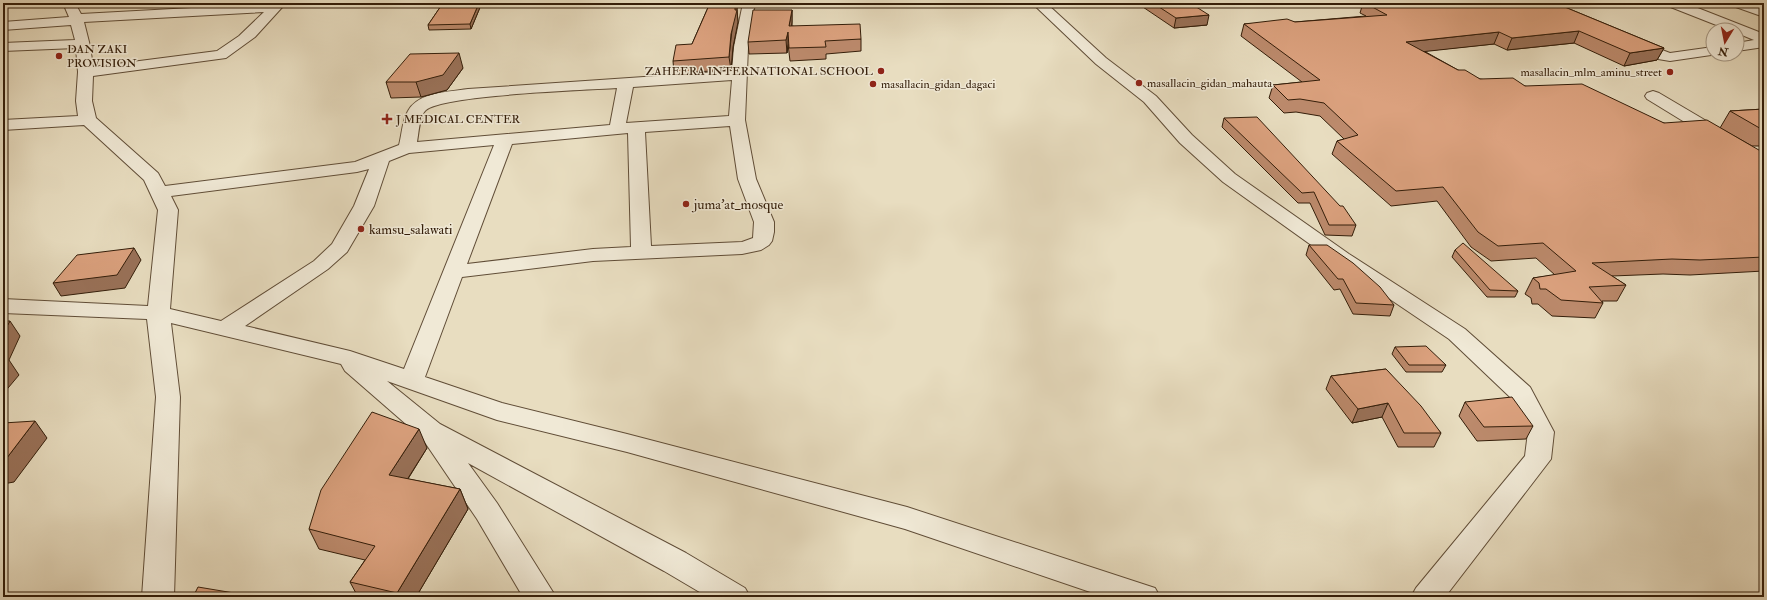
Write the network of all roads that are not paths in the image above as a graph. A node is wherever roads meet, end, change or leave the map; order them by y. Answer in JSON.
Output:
{"nodes":[{"id":1,"x":749,"y":3,"type":"edge"},
{"id":2,"x":1038,"y":3,"type":"edge"},
{"id":3,"x":1674,"y":3,"type":"edge"},
{"id":4,"x":1738,"y":3,"type":"edge"},
{"id":5,"x":277,"y":6,"type":"edge"},
{"id":6,"x":1764,"y":13,"type":"edge"},
{"id":7,"x":73,"y":14,"type":"edge"},
{"id":8,"x":3,"y":26,"type":"edge"},
{"id":9,"x":1622,"y":38,"type":"edge"},
{"id":10,"x":1764,"y":39,"type":"edge"},
{"id":11,"x":82,"y":44,"type":"junction"},
{"id":12,"x":1764,"y":44,"type":"edge"},
{"id":13,"x":3,"y":47,"type":"edge"},
{"id":14,"x":1745,"y":47,"type":"edge"},
{"id":15,"x":1705,"y":52,"type":"edge"},
{"id":16,"x":86,"y":72,"type":"junction"},
{"id":17,"x":740,"y":75,"type":"junction"},
{"id":18,"x":626,"y":83,"type":"junction"},
{"id":19,"x":1653,"y":96,"type":"dead end"},
{"id":20,"x":88,"y":120,"type":"junction"},
{"id":21,"x":738,"y":120,"type":"junction"},
{"id":22,"x":3,"y":125,"type":"edge"},
{"id":23,"x":636,"y":128,"type":"junction"},
{"id":24,"x":617,"y":129,"type":"junction"},
{"id":25,"x":505,"y":140,"type":"junction"},
{"id":26,"x":407,"y":148,"type":"junction"},
{"id":27,"x":382,"y":157,"type":"junction"},
{"id":28,"x":1764,"y":163,"type":"edge"},
{"id":29,"x":159,"y":192,"type":"junction"},
{"id":30,"x":641,"y":252,"type":"junction"},
{"id":31,"x":454,"y":272,"type":"junction"},
{"id":32,"x":3,"y":306,"type":"edge"},
{"id":33,"x":158,"y":313,"type":"junction"},
{"id":34,"x":226,"y":328,"type":"junction"},
{"id":35,"x":342,"y":356,"type":"junction"},
{"id":36,"x":412,"y":381,"type":"junction"},
{"id":37,"x":431,"y":431,"type":"junction"},
{"id":38,"x":158,"y":597,"type":"edge"},
{"id":39,"x":540,"y":597,"type":"edge"},
{"id":40,"x":734,"y":597,"type":"edge"},
{"id":41,"x":1144,"y":597,"type":"edge"},
{"id":42,"x":1427,"y":597,"type":"edge"}],
"edges":[{"from":1,"to":17,"type":"street"},
{"from":2,"to":42,"type":"street"},
{"from":3,"to":10,"type":"street"},
{"from":4,"to":6,"type":"street"},
{"from":5,"to":7,"type":"street"},
{"from":5,"to":16,"type":"street"},
{"from":7,"to":8,"type":"street"},
{"from":7,"to":11,"type":"street"},
{"from":9,"to":15,"type":"street"},
{"from":11,"to":13,"type":"street"},
{"from":11,"to":16,"type":"street"},
{"from":12,"to":14,"type":"street"},
{"from":16,"to":20,"type":"street"},
{"from":17,"to":18,"type":"street"},
{"from":17,"to":21,"type":"street"},
{"from":18,"to":24,"type":"street"},
{"from":18,"to":26,"type":"street"},
{"from":19,"to":28,"type":"street"},
{"from":20,"to":22,"type":"street"},
{"from":20,"to":29,"type":"street"},
{"from":21,"to":23,"type":"street"},
{"from":21,"to":30,"type":"street"},
{"from":23,"to":24,"type":"street"},
{"from":23,"to":30,"type":"street"},
{"from":24,"to":25,"type":"street"},
{"from":25,"to":26,"type":"street"},
{"from":25,"to":31,"type":"street"},
{"from":26,"to":27,"type":"street"},
{"from":27,"to":29,"type":"street"},
{"from":27,"to":34,"type":"street"},
{"from":29,"to":33,"type":"street"},
{"from":30,"to":31,"type":"street"},
{"from":31,"to":36,"type":"street"},
{"from":32,"to":33,"type":"street"},
{"from":33,"to":34,"type":"street"},
{"from":33,"to":38,"type":"street"},
{"from":34,"to":35,"type":"street"},
{"from":35,"to":36,"type":"street"},
{"from":35,"to":37,"type":"street"},
{"from":36,"to":41,"type":"street"},
{"from":37,"to":39,"type":"street"},
{"from":37,"to":40,"type":"street"}]}
